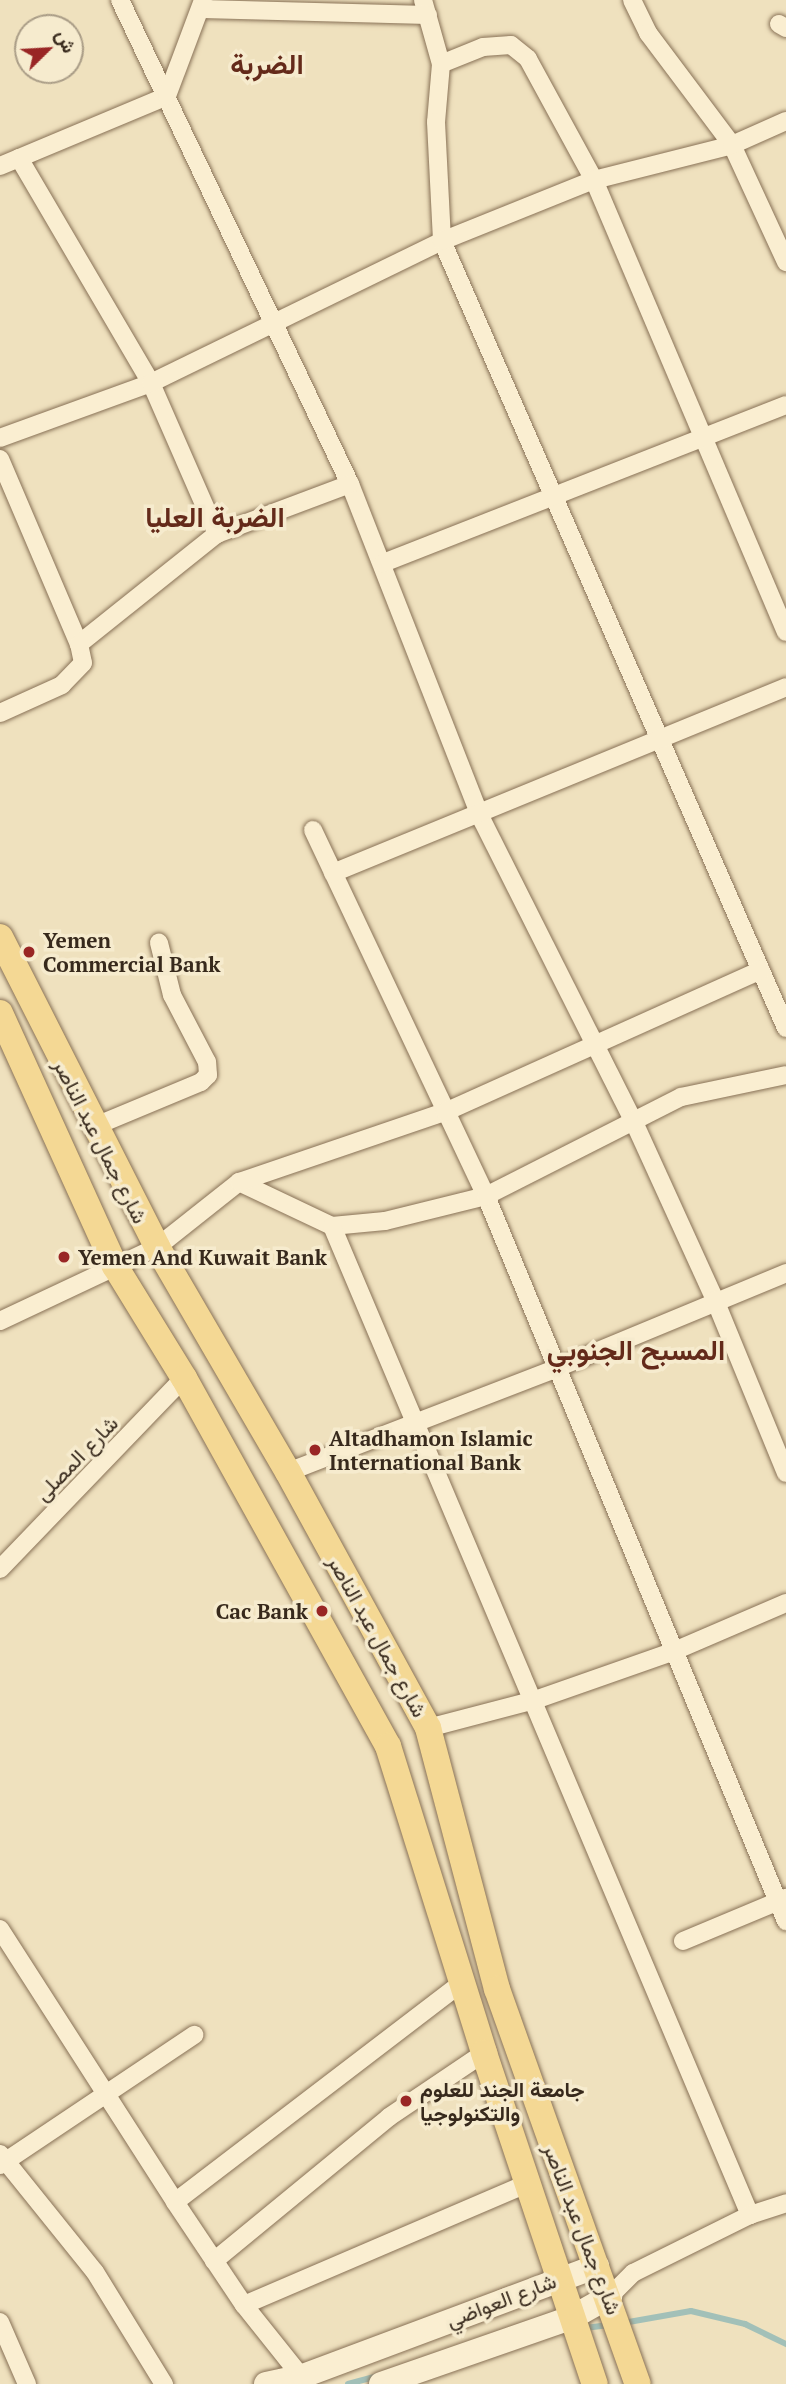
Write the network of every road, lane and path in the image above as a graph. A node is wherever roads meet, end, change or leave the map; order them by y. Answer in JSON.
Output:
{"nodes":[{"id":1,"x":120,"y":0,"type":"edge"},
{"id":2,"x":632,"y":0,"type":"edge"},
{"id":3,"x":202,"y":4,"type":"edge"},
{"id":4,"x":426,"y":8,"type":"edge"},
{"id":5,"x":441,"y":65,"type":"junction"},
{"id":6,"x":167,"y":96,"type":"junction"},
{"id":7,"x":786,"y":121,"type":"edge"},
{"id":8,"x":732,"y":145,"type":"junction"},
{"id":9,"x":19,"y":158,"type":"junction"},
{"id":10,"x":0,"y":166,"type":"edge"},
{"id":11,"x":594,"y":180,"type":"junction"},
{"id":12,"x":442,"y":241,"type":"junction"},
{"id":13,"x":786,"y":262,"type":"edge"},
{"id":14,"x":272,"y":327,"type":"junction"},
{"id":15,"x":151,"y":383,"type":"junction"},
{"id":16,"x":786,"y":405,"type":"edge"},
{"id":17,"x":703,"y":437,"type":"junction"},
{"id":18,"x":0,"y":438,"type":"edge"},
{"id":19,"x":0,"y":459,"type":"edge"},
{"id":20,"x":350,"y":484,"type":"junction"},
{"id":21,"x":554,"y":492,"type":"junction"},
{"id":22,"x":217,"y":534,"type":"junction"},
{"id":23,"x":383,"y":563,"type":"junction"},
{"id":24,"x":786,"y":632,"type":"edge"},
{"id":25,"x":79,"y":644,"type":"junction"},
{"id":26,"x":786,"y":687,"type":"edge"},
{"id":27,"x":0,"y":713,"type":"edge"},
{"id":28,"x":656,"y":739,"type":"junction"},
{"id":29,"x":479,"y":814,"type":"junction"},
{"id":30,"x":313,"y":830,"type":"dead end"},
{"id":31,"x":334,"y":873,"type":"junction"},
{"id":32,"x":0,"y":937,"type":"edge"},
{"id":33,"x":159,"y":943,"type":"dead end"},
{"id":34,"x":761,"y":970,"type":"junction"},
{"id":35,"x":0,"y":1013,"type":"edge"},
{"id":36,"x":786,"y":1028,"type":"edge"},
{"id":37,"x":598,"y":1045,"type":"junction"},
{"id":38,"x":786,"y":1075,"type":"edge"},
{"id":39,"x":445,"y":1112,"type":"junction"},
{"id":40,"x":633,"y":1119,"type":"junction"},
{"id":41,"x":93,"y":1127,"type":"junction"},
{"id":42,"x":239,"y":1182,"type":"junction"},
{"id":43,"x":486,"y":1196,"type":"junction"},
{"id":44,"x":332,"y":1226,"type":"junction"},
{"id":45,"x":157,"y":1247,"type":"junction"},
{"id":46,"x":115,"y":1266,"type":"junction"},
{"id":47,"x":786,"y":1273,"type":"edge"},
{"id":48,"x":715,"y":1300,"type":"junction"},
{"id":49,"x":0,"y":1321,"type":"edge"},
{"id":50,"x":557,"y":1368,"type":"junction"},
{"id":51,"x":184,"y":1378,"type":"junction"},
{"id":52,"x":416,"y":1422,"type":"junction"},
{"id":53,"x":288,"y":1472,"type":"junction"},
{"id":54,"x":786,"y":1473,"type":"edge"},
{"id":55,"x":0,"y":1569,"type":"edge"},
{"id":56,"x":786,"y":1603,"type":"edge"},
{"id":57,"x":672,"y":1651,"type":"junction"},
{"id":58,"x":535,"y":1700,"type":"junction"},
{"id":59,"x":428,"y":1728,"type":"junction"},
{"id":60,"x":782,"y":1900,"type":"edge"},
{"id":61,"x":786,"y":1921,"type":"edge"},
{"id":62,"x":0,"y":1929,"type":"edge"},
{"id":63,"x":683,"y":1941,"type":"dead end"},
{"id":64,"x":463,"y":1982,"type":"junction"},
{"id":65,"x":194,"y":2035,"type":"dead end"},
{"id":66,"x":484,"y":2053,"type":"junction"},
{"id":67,"x":103,"y":2096,"type":"junction"},
{"id":68,"x":3,"y":2160,"type":"edge"},
{"id":69,"x":529,"y":2183,"type":"junction"},
{"id":70,"x":174,"y":2202,"type":"junction"},
{"id":71,"x":786,"y":2203,"type":"edge"},
{"id":72,"x":750,"y":2215,"type":"junction"},
{"id":73,"x":214,"y":2261,"type":"junction"},
{"id":74,"x":597,"y":2266,"type":"junction"},
{"id":75,"x":633,"y":2273,"type":"junction"},
{"id":76,"x":559,"y":2278,"type":"junction"},
{"id":77,"x":610,"y":2296,"type":"junction"},
{"id":78,"x":244,"y":2305,"type":"junction"},
{"id":79,"x":573,"y":2317,"type":"junction"},
{"id":80,"x":0,"y":2322,"type":"edge"},
{"id":81,"x":305,"y":2380,"type":"edge"},
{"id":82,"x":27,"y":2384,"type":"edge"},
{"id":83,"x":164,"y":2384,"type":"edge"},
{"id":84,"x":266,"y":2384,"type":"edge"},
{"id":85,"x":381,"y":2384,"type":"edge"},
{"id":86,"x":595,"y":2384,"type":"edge"},
{"id":87,"x":638,"y":2384,"type":"edge"}],
"edges":[{"from":1,"to":6,"type":"street"},
{"from":2,"to":8,"type":"street"},
{"from":3,"to":4,"type":"street"},
{"from":3,"to":6,"type":"street"},
{"from":4,"to":5,"type":"street"},
{"from":5,"to":11,"type":"street"},
{"from":5,"to":12,"type":"street"},
{"from":6,"to":9,"type":"street"},
{"from":6,"to":14,"type":"street"},
{"from":7,"to":8,"type":"street"},
{"from":8,"to":11,"type":"street"},
{"from":8,"to":13,"type":"street"},
{"from":9,"to":10,"type":"street"},
{"from":9,"to":15,"type":"street"},
{"from":11,"to":12,"type":"street"},
{"from":11,"to":17,"type":"street"},
{"from":12,"to":14,"type":"street"},
{"from":12,"to":21,"type":"street"},
{"from":14,"to":15,"type":"street"},
{"from":14,"to":20,"type":"street"},
{"from":15,"to":18,"type":"street"},
{"from":15,"to":22,"type":"street"},
{"from":16,"to":17,"type":"street"},
{"from":17,"to":21,"type":"street"},
{"from":17,"to":24,"type":"street"},
{"from":19,"to":25,"type":"street"},
{"from":20,"to":22,"type":"street"},
{"from":20,"to":23,"type":"street"},
{"from":21,"to":23,"type":"street"},
{"from":21,"to":28,"type":"street"},
{"from":22,"to":25,"type":"street"},
{"from":23,"to":29,"type":"street"},
{"from":25,"to":27,"type":"street"},
{"from":26,"to":28,"type":"street"},
{"from":28,"to":29,"type":"street"},
{"from":28,"to":34,"type":"street"},
{"from":29,"to":31,"type":"street"},
{"from":29,"to":37,"type":"street"},
{"from":30,"to":31,"type":"street"},
{"from":31,"to":39,"type":"street"},
{"from":32,"to":41,"type":"main road","name":"شارع جمال عبد الناصر"},
{"from":33,"to":41,"type":"street"},
{"from":34,"to":36,"type":"street"},
{"from":34,"to":37,"type":"street"},
{"from":35,"to":46,"type":"main road","name":"شارع جمال عبد الناصر"},
{"from":37,"to":39,"type":"street"},
{"from":37,"to":40,"type":"street"},
{"from":38,"to":40,"type":"street"},
{"from":39,"to":42,"type":"street"},
{"from":39,"to":43,"type":"street"},
{"from":40,"to":43,"type":"street"},
{"from":40,"to":48,"type":"street"},
{"from":41,"to":45,"type":"main road","name":"شارع جمال عبد الناصر"},
{"from":42,"to":44,"type":"street"},
{"from":42,"to":45,"type":"street"},
{"from":43,"to":44,"type":"street"},
{"from":43,"to":50,"type":"street"},
{"from":44,"to":52,"type":"street"},
{"from":45,"to":46,"type":"street"},
{"from":45,"to":53,"type":"main road","name":"شارع جمال عبد الناصر"},
{"from":46,"to":49,"type":"street"},
{"from":46,"to":51,"type":"main road","name":"شارع جمال عبد الناصر"},
{"from":47,"to":48,"type":"street"},
{"from":48,"to":50,"type":"street"},
{"from":48,"to":54,"type":"street"},
{"from":50,"to":52,"type":"street"},
{"from":50,"to":57,"type":"street"},
{"from":51,"to":55,"type":"street","name":"شارع المصلى"},
{"from":51,"to":64,"type":"main road","name":"شارع جمال عبد الناصر"},
{"from":52,"to":53,"type":"street"},
{"from":52,"to":58,"type":"street"},
{"from":53,"to":59,"type":"main road","name":"شارع جمال عبد الناصر"},
{"from":56,"to":57,"type":"street"},
{"from":57,"to":58,"type":"street"},
{"from":57,"to":60,"type":"street"},
{"from":58,"to":59,"type":"street"},
{"from":58,"to":72,"type":"street"},
{"from":59,"to":74,"type":"main road","name":"شارع جمال عبد الناصر"},
{"from":60,"to":61,"type":"street"},
{"from":60,"to":63,"type":"street"},
{"from":62,"to":67,"type":"street"},
{"from":64,"to":66,"type":"main road","name":"شارع جمال عبد الناصر"},
{"from":64,"to":70,"type":"street"},
{"from":65,"to":67,"type":"street"},
{"from":66,"to":69,"type":"main road","name":"شارع جمال عبد الناصر"},
{"from":66,"to":73,"type":"street"},
{"from":67,"to":68,"type":"street"},
{"from":67,"to":70,"type":"street"},
{"from":68,"to":83,"type":"street"},
{"from":69,"to":76,"type":"main road","name":"شارع جمال عبد الناصر"},
{"from":69,"to":78,"type":"street"},
{"from":70,"to":73,"type":"street"},
{"from":71,"to":72,"type":"street"},
{"from":72,"to":75,"type":"street"},
{"from":73,"to":78,"type":"street"},
{"from":74,"to":75,"type":"street","name":"شارع العواضي"},
{"from":74,"to":76,"type":"main road","name":"شارع العواضي"},
{"from":74,"to":77,"type":"main road","name":"شارع جمال عبد الناصر"},
{"from":75,"to":77,"type":"street","name":"شارع العواضي"},
{"from":76,"to":79,"type":"main road","name":"شارع جمال عبد الناصر"},
{"from":76,"to":81,"type":"main road","name":"شارع العواضي"},
{"from":77,"to":79,"type":"main road","name":"شارع العواضي"},
{"from":77,"to":87,"type":"main road","name":"شارع جمال عبد الناصر"},
{"from":78,"to":81,"type":"street"},
{"from":79,"to":85,"type":"main road","name":"شارع العواضي"},
{"from":79,"to":86,"type":"main road","name":"شارع جمال عبد الناصر"},
{"from":80,"to":82,"type":"street"},
{"from":81,"to":84,"type":"main road","name":"شارع العواضي"}]}
